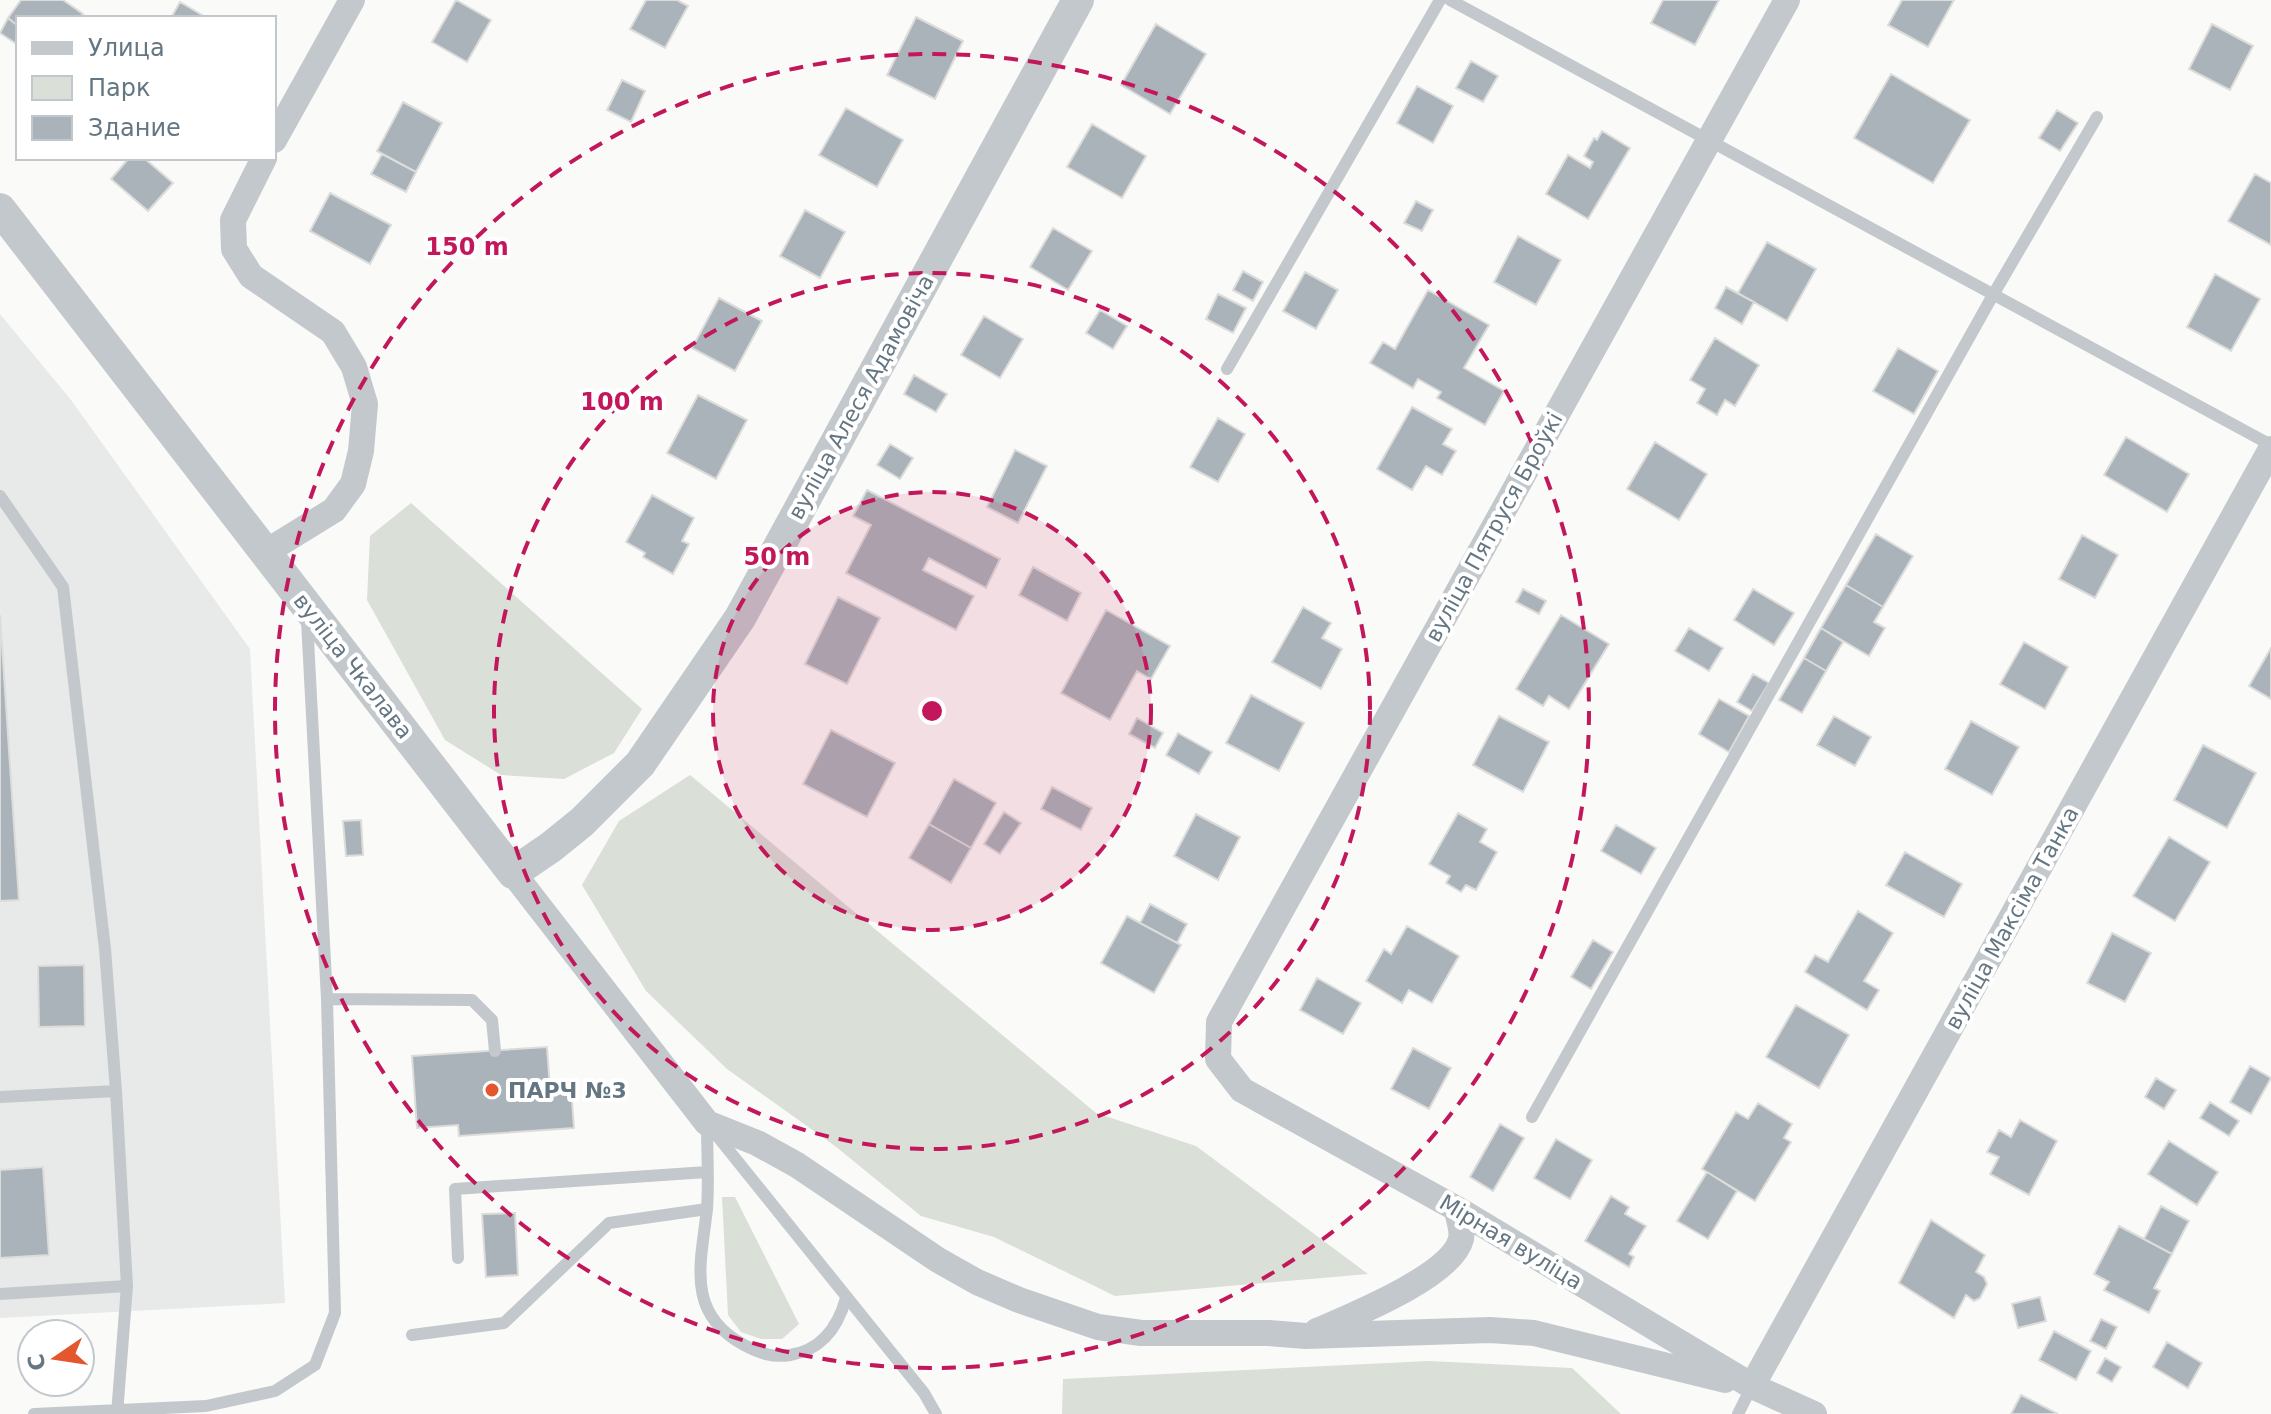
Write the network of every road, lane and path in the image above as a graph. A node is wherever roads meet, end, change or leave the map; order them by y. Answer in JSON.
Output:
{"nodes":[{"id":1,"x":352,"y":0,"type":"edge"},
{"id":2,"x":1078,"y":0,"type":"edge"},
{"id":3,"x":1440,"y":0,"type":"edge"},
{"id":4,"x":1450,"y":0,"type":"edge"},
{"id":5,"x":1787,"y":0,"type":"edge"},
{"id":6,"x":2097,"y":117,"type":"dead end"},
{"id":7,"x":276,"y":136,"type":"edge"},
{"id":8,"x":1709,"y":141,"type":"junction"},
{"id":9,"x":263,"y":160,"type":"edge"},
{"id":10,"x":0,"y":209,"type":"edge"},
{"id":11,"x":1993,"y":295,"type":"junction"},
{"id":12,"x":1227,"y":369,"type":"dead end"},
{"id":13,"x":2271,"y":447,"type":"edge"},
{"id":14,"x":0,"y":496,"type":"edge"},
{"id":15,"x":266,"y":552,"type":"junction"},
{"id":16,"x":306,"y":605,"type":"junction"},
{"id":17,"x":513,"y":873,"type":"junction"},
{"id":18,"x":327,"y":999,"type":"junction"},
{"id":19,"x":495,"y":1051,"type":"dead end"},
{"id":20,"x":1218,"y":1059,"type":"joint"},
{"id":21,"x":116,"y":1091,"type":"junction"},
{"id":22,"x":0,"y":1097,"type":"edge"},
{"id":23,"x":1532,"y":1117,"type":"dead end"},
{"id":24,"x":707,"y":1123,"type":"junction"},
{"id":25,"x":707,"y":1172,"type":"junction"},
{"id":26,"x":707,"y":1209,"type":"junction"},
{"id":27,"x":1457,"y":1209,"type":"junction"},
{"id":28,"x":458,"y":1258,"type":"dead end"},
{"id":29,"x":127,"y":1286,"type":"junction"},
{"id":30,"x":0,"y":1294,"type":"edge"},
{"id":31,"x":846,"y":1298,"type":"junction"},
{"id":32,"x":412,"y":1335,"type":"dead end"},
{"id":33,"x":1306,"y":1336,"type":"junction"},
{"id":34,"x":1752,"y":1386,"type":"junction"},
{"id":35,"x":118,"y":1412,"type":"edge"},
{"id":36,"x":34,"y":1414,"type":"edge"},
{"id":37,"x":936,"y":1414,"type":"edge"},
{"id":38,"x":1738,"y":1414,"type":"edge"},
{"id":39,"x":1814,"y":1414,"type":"edge"}],
"edges":[{"from":1,"to":7,"type":"street"},
{"from":2,"to":17,"type":"street","name":"вуліца Алеся Адамовіча"},
{"from":3,"to":12,"type":"lane"},
{"from":4,"to":8,"type":"lane"},
{"from":5,"to":8,"type":"street","name":"вуліца Пятруся Броўкі"},
{"from":6,"to":11,"type":"lane"},
{"from":8,"to":11,"type":"lane"},
{"from":8,"to":20,"type":"street","name":"вуліца Пятруся Броўкі"},
{"from":9,"to":15,"type":"street"},
{"from":10,"to":15,"type":"street","name":"вуліца Чкалава"},
{"from":11,"to":13,"type":"lane"},
{"from":11,"to":23,"type":"lane"},
{"from":13,"to":34,"type":"street","name":"вуліца Максіма Танка"},
{"from":14,"to":21,"type":"lane"},
{"from":15,"to":16,"type":"street","name":"вуліца Чкалава"},
{"from":16,"to":17,"type":"street","name":"вуліца Чкалава"},
{"from":16,"to":18,"type":"lane"},
{"from":17,"to":24,"type":"street","name":"вуліца Чкалава"},
{"from":18,"to":19,"type":"lane"},
{"from":18,"to":35,"type":"lane"},
{"from":20,"to":27,"type":"street","name":"Мірная вуліца"},
{"from":21,"to":22,"type":"lane"},
{"from":21,"to":29,"type":"lane"},
{"from":24,"to":25,"type":"lane"},
{"from":24,"to":31,"type":"lane"},
{"from":24,"to":33,"type":"street"},
{"from":25,"to":26,"type":"lane"},
{"from":25,"to":28,"type":"lane"},
{"from":26,"to":31,"type":"lane"},
{"from":26,"to":32,"type":"lane"},
{"from":27,"to":33,"type":"street"},
{"from":27,"to":34,"type":"street","name":"Мірная вуліца"},
{"from":29,"to":30,"type":"lane"},
{"from":29,"to":35,"type":"lane"},
{"from":31,"to":37,"type":"lane"},
{"from":33,"to":34,"type":"street"},
{"from":34,"to":38,"type":"lane"},
{"from":34,"to":39,"type":"street","name":"Мірная вуліца"},
{"from":35,"to":36,"type":"lane"}]}
